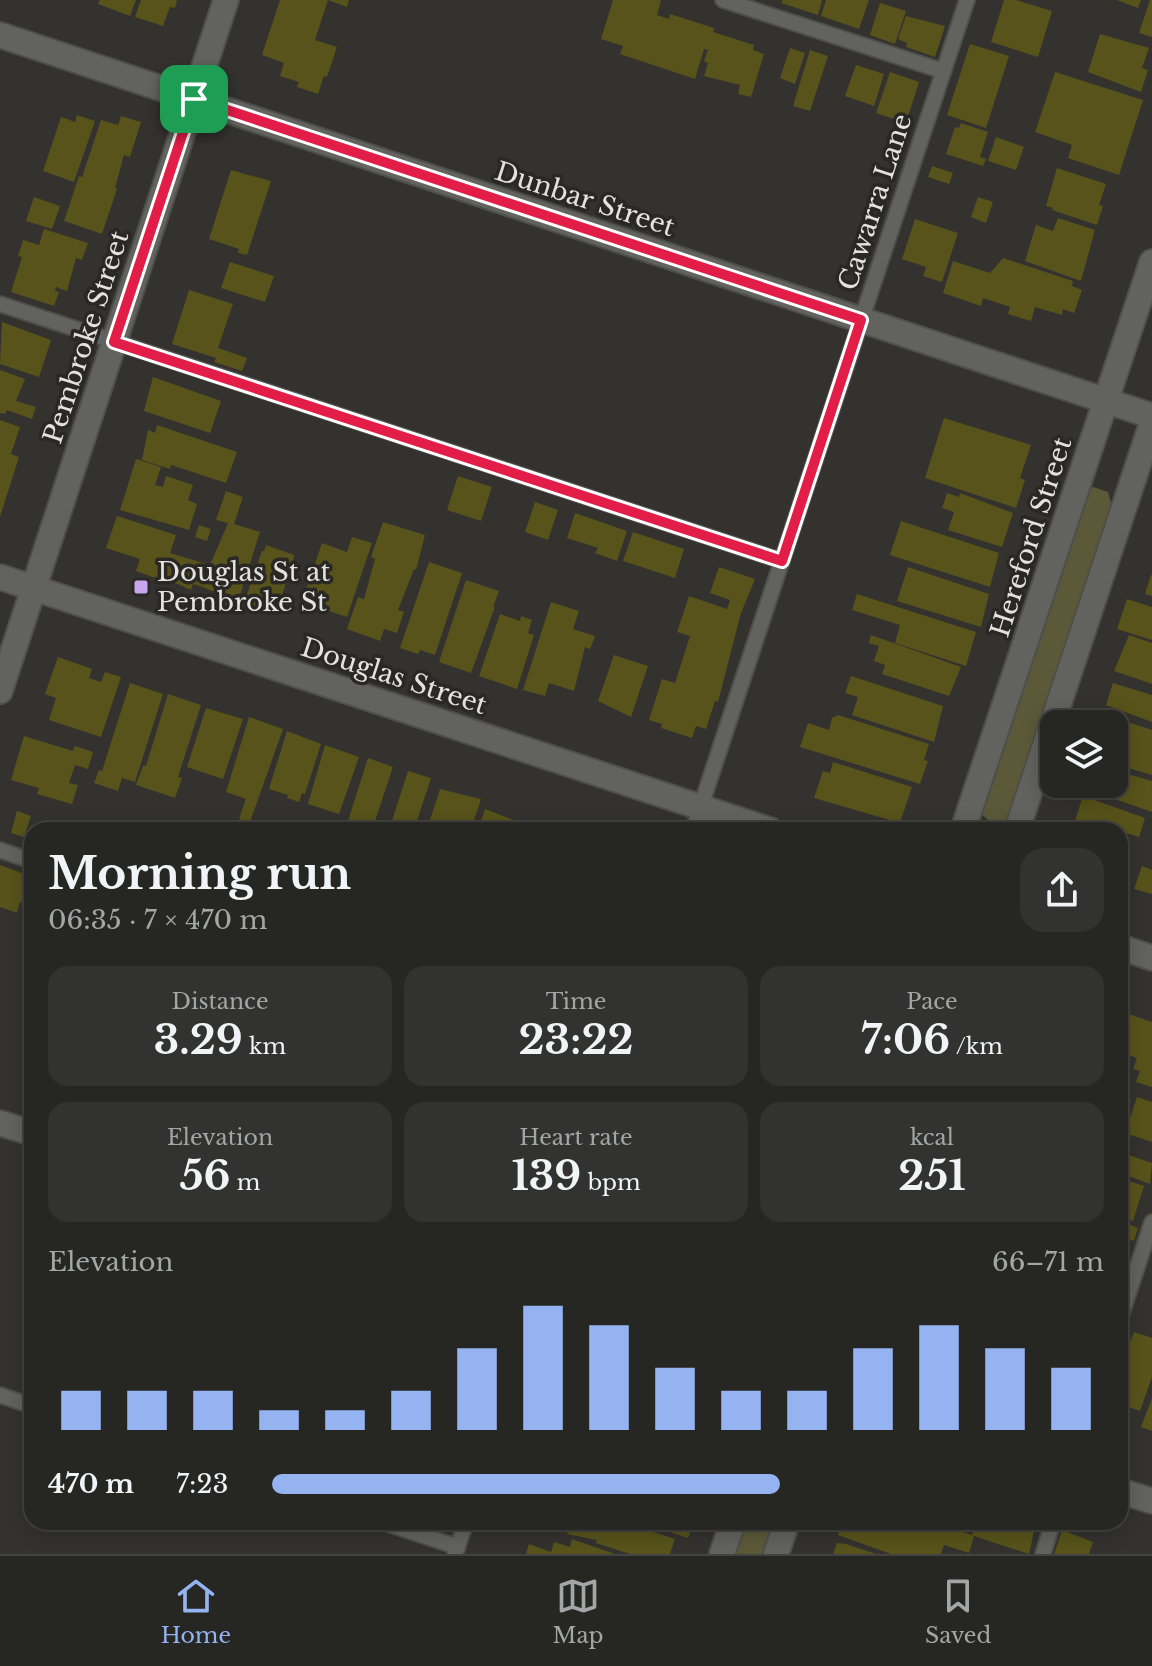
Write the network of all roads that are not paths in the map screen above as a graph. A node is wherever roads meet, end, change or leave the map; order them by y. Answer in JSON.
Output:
{"nodes":[{"id":1,"x":226,"y":0,"type":"edge"},
{"id":2,"x":723,"y":0,"type":"edge"},
{"id":3,"x":967,"y":0,"type":"edge"},
{"id":4,"x":0,"y":35,"type":"edge"},
{"id":5,"x":943,"y":71,"type":"junction"},
{"id":6,"x":194,"y":99,"type":"junction"},
{"id":7,"x":1152,"y":262,"type":"edge"},
{"id":8,"x":0,"y":304,"type":"edge"},
{"id":9,"x":861,"y":320,"type":"junction"},
{"id":10,"x":114,"y":342,"type":"junction"},
{"id":11,"x":1106,"y":401,"type":"junction"},
{"id":12,"x":1152,"y":416,"type":"edge"},
{"id":13,"x":1152,"y":423,"type":"edge"},
{"id":14,"x":782,"y":561,"type":"junction"},
{"id":15,"x":0,"y":577,"type":"edge"},
{"id":16,"x":34,"y":588,"type":"junction"},
{"id":17,"x":0,"y":691,"type":"edge"},
{"id":18,"x":697,"y":818,"type":"edge"},
{"id":19,"x":721,"y":822,"type":"edge"},
{"id":20,"x":966,"y":822,"type":"edge"},
{"id":21,"x":1020,"y":822,"type":"edge"},
{"id":22,"x":0,"y":850,"type":"edge"},
{"id":23,"x":24,"y":858,"type":"edge"},
{"id":24,"x":1128,"y":950,"type":"edge"},
{"id":25,"x":1152,"y":958,"type":"edge"},
{"id":26,"x":0,"y":1123,"type":"edge"},
{"id":27,"x":24,"y":1130,"type":"edge"},
{"id":28,"x":1151,"y":1227,"type":"edge"},
{"id":29,"x":1128,"y":1295,"type":"edge"},
{"id":30,"x":0,"y":1395,"type":"edge"},
{"id":31,"x":24,"y":1403,"type":"edge"},
{"id":32,"x":1128,"y":1494,"type":"edge"},
{"id":33,"x":1152,"y":1501,"type":"edge"},
{"id":34,"x":403,"y":1530,"type":"edge"},
{"id":35,"x":463,"y":1530,"type":"edge"},
{"id":36,"x":730,"y":1530,"type":"edge"},
{"id":37,"x":784,"y":1530,"type":"edge"},
{"id":38,"x":1050,"y":1530,"type":"edge"},
{"id":39,"x":456,"y":1550,"type":"edge"},
{"id":40,"x":722,"y":1554,"type":"edge"},
{"id":41,"x":776,"y":1554,"type":"edge"},
{"id":42,"x":1043,"y":1554,"type":"edge"}],
"edges":[{"from":1,"to":6,"type":"street","name":"Pembroke Street"},
{"from":2,"to":5,"type":"lane"},
{"from":3,"to":5,"type":"lane","name":"Cawarra Lane"},
{"from":4,"to":6,"type":"street","name":"Dunbar Street"},
{"from":5,"to":9,"type":"lane","name":"Cawarra Lane"},
{"from":6,"to":9,"type":"street","name":"Dunbar Street"},
{"from":6,"to":10,"type":"street","name":"Pembroke Street"},
{"from":7,"to":11,"type":"street","name":"Hereford Street"},
{"from":8,"to":10,"type":"lane"},
{"from":9,"to":11,"type":"street","name":"Dunbar Street"},
{"from":9,"to":14,"type":"lane","name":"Cawarra Lane"},
{"from":10,"to":14,"type":"lane"},
{"from":10,"to":16,"type":"street","name":"Pembroke Street"},
{"from":11,"to":12,"type":"street","name":"Dunbar Street"},
{"from":11,"to":20,"type":"street","name":"Hereford Street"},
{"from":13,"to":21,"type":"street"},
{"from":14,"to":18,"type":"lane","name":"Cawarra Lane"},
{"from":15,"to":16,"type":"street","name":"Douglas Street"},
{"from":16,"to":17,"type":"street","name":"Pembroke Street"},
{"from":16,"to":18,"type":"street","name":"Douglas Street"},
{"from":18,"to":19,"type":"street","name":"Douglas Street"},
{"from":22,"to":23,"type":"lane"},
{"from":24,"to":25,"type":"street"},
{"from":26,"to":27,"type":"street"},
{"from":28,"to":29,"type":"lane"},
{"from":30,"to":31,"type":"lane"},
{"from":32,"to":33,"type":"street"},
{"from":34,"to":39,"type":"lane"},
{"from":35,"to":39,"type":"lane"},
{"from":36,"to":40,"type":"street"},
{"from":37,"to":41,"type":"street"},
{"from":38,"to":42,"type":"lane"}]}
